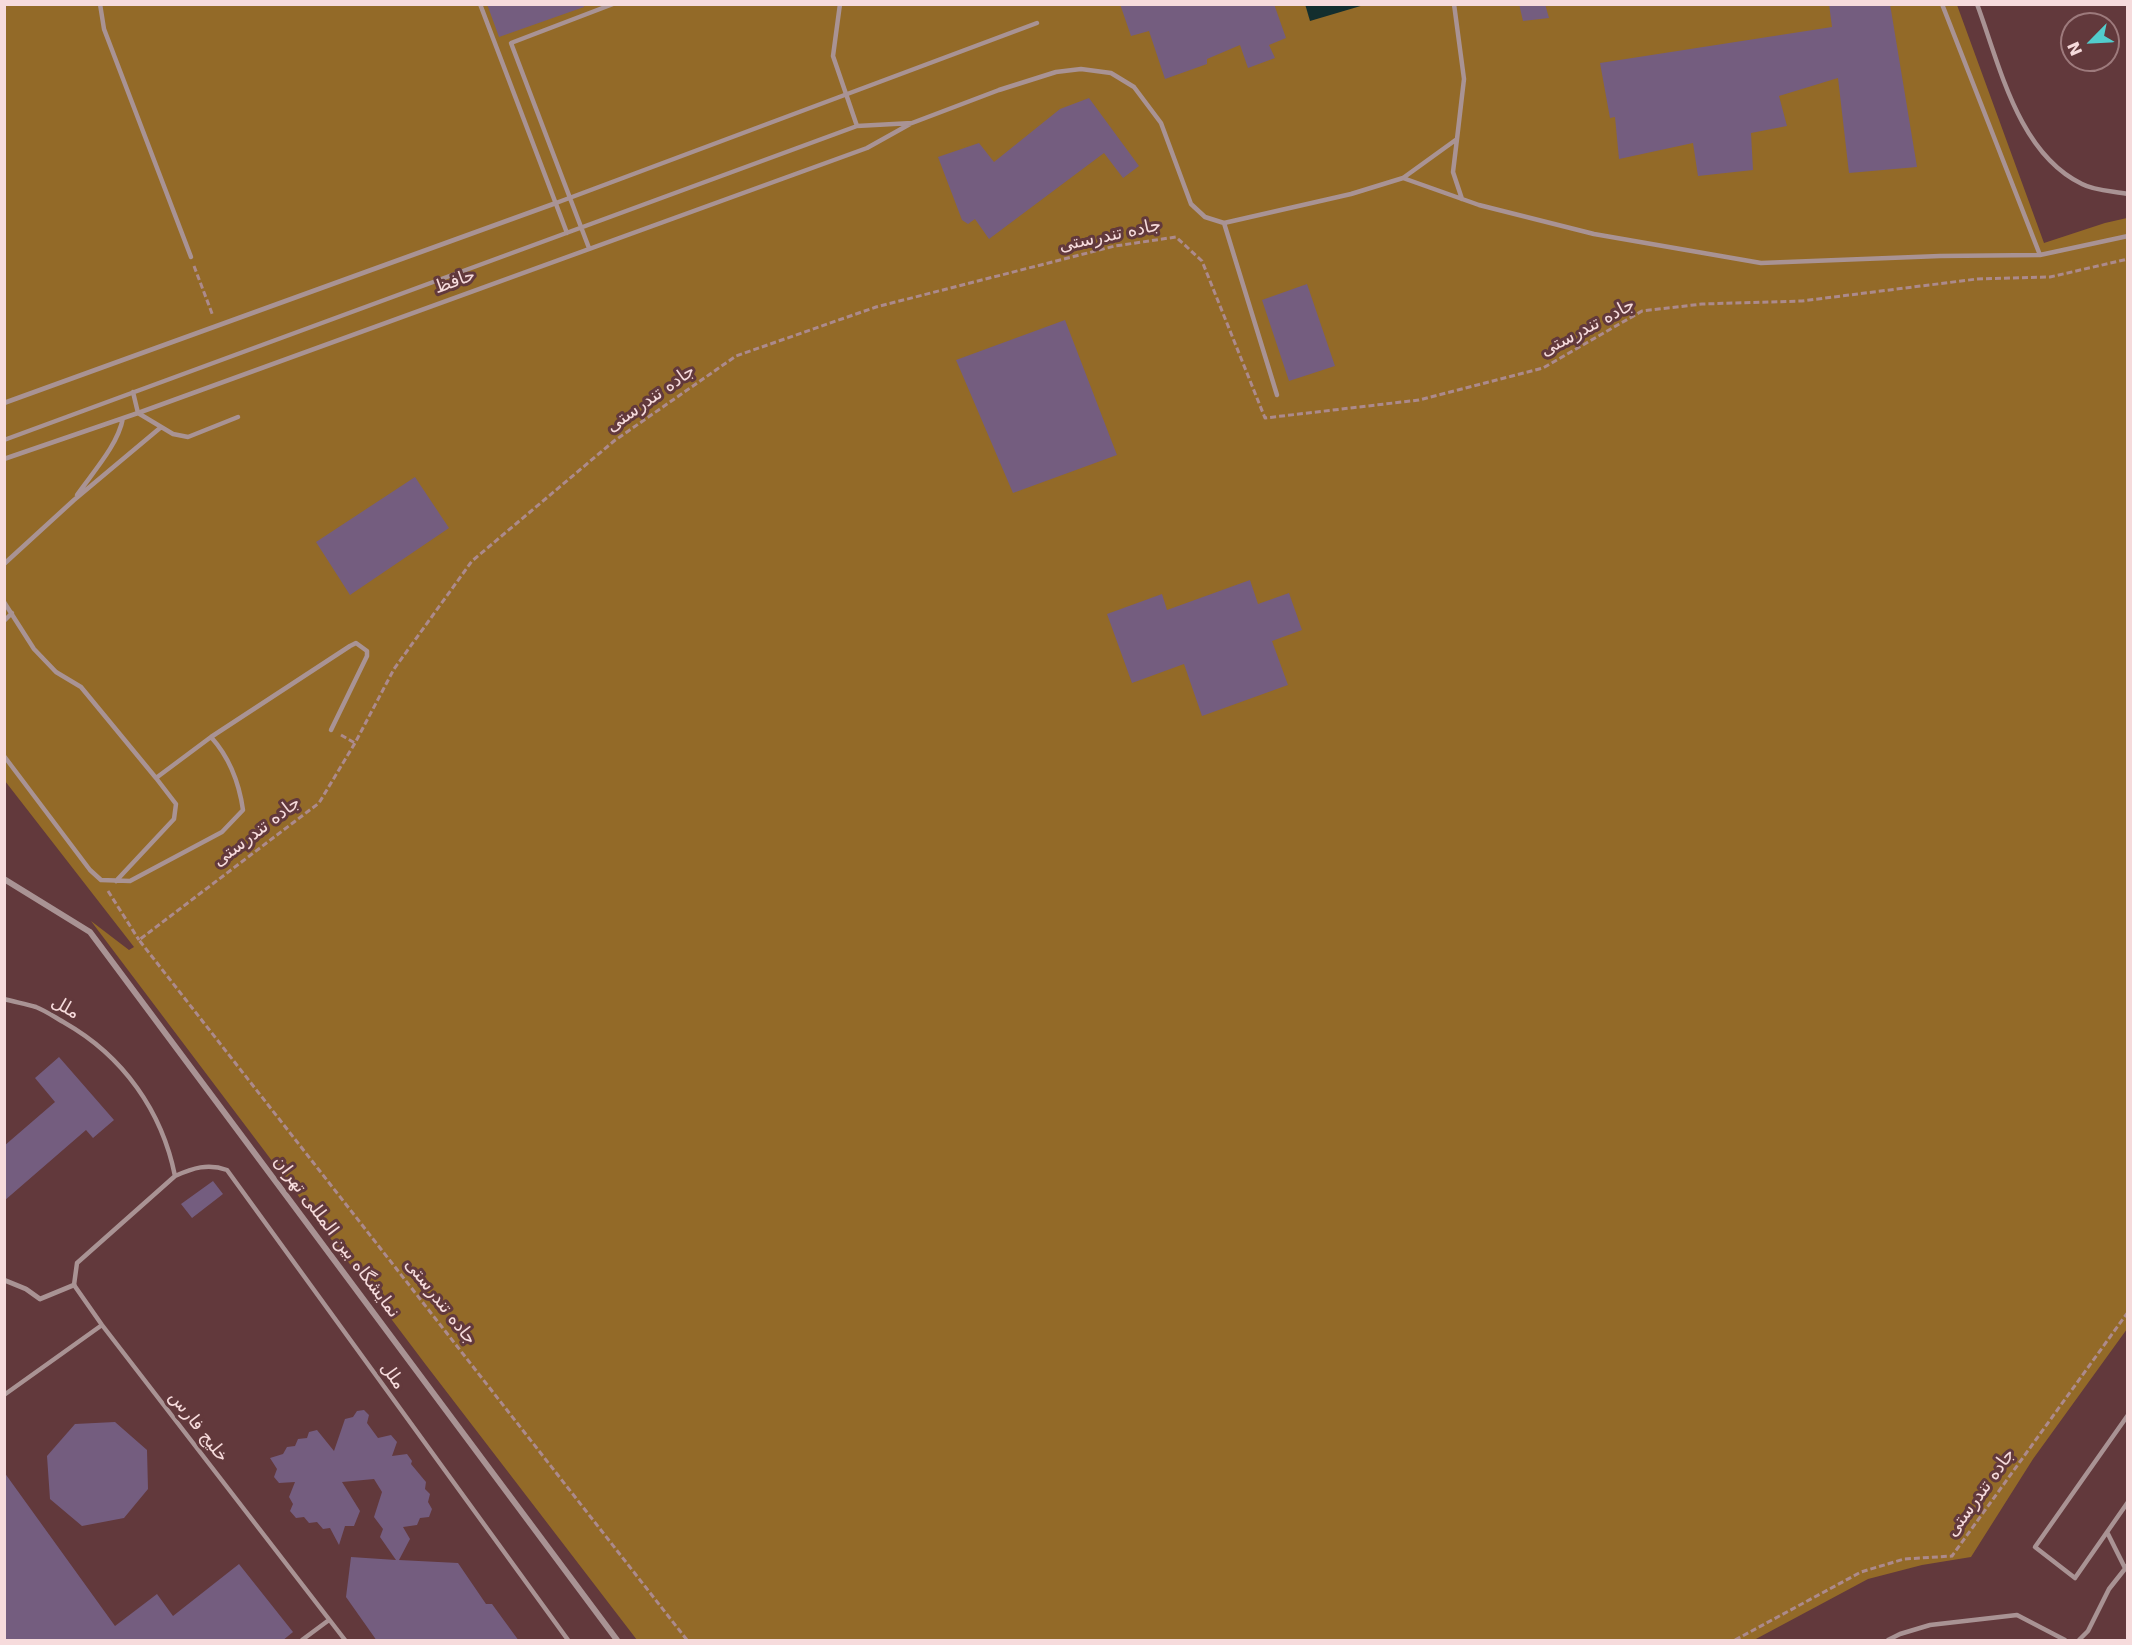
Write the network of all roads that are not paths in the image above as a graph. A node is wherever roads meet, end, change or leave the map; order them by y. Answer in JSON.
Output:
{"nodes":[{"id":1,"x":100,"y":4,"type":"edge"},
{"id":2,"x":480,"y":4,"type":"edge"},
{"id":3,"x":613,"y":4,"type":"edge"},
{"id":4,"x":840,"y":4,"type":"edge"},
{"id":5,"x":1454,"y":4,"type":"edge"},
{"id":6,"x":1942,"y":4,"type":"edge"},
{"id":7,"x":1977,"y":4,"type":"edge"},
{"id":8,"x":1037,"y":23,"type":"dead end"},
{"id":9,"x":848,"y":94,"type":"junction"},
{"id":10,"x":912,"y":123,"type":"junction"},
{"id":11,"x":857,"y":126,"type":"junction"},
{"id":12,"x":1457,"y":139,"type":"junction"},
{"id":13,"x":1403,"y":178,"type":"junction"},
{"id":14,"x":2127,"y":194,"type":"edge"},
{"id":15,"x":569,"y":198,"type":"junction"},
{"id":16,"x":1462,"y":199,"type":"junction"},
{"id":17,"x":556,"y":203,"type":"junction"},
{"id":18,"x":1224,"y":223,"type":"junction"},
{"id":19,"x":581,"y":228,"type":"junction"},
{"id":20,"x":567,"y":233,"type":"junction"},
{"id":21,"x":2127,"y":237,"type":"edge"},
{"id":22,"x":589,"y":248,"type":"junction"},
{"id":23,"x":2040,"y":255,"type":"junction"},
{"id":24,"x":190,"y":257,"type":"road end"},
{"id":25,"x":133,"y":392,"type":"junction"},
{"id":26,"x":1277,"y":394,"type":"dead end"},
{"id":27,"x":4,"y":403,"type":"edge"},
{"id":28,"x":138,"y":412,"type":"junction"},
{"id":29,"x":238,"y":417,"type":"dead end"},
{"id":30,"x":123,"y":418,"type":"junction"},
{"id":31,"x":160,"y":428,"type":"junction"},
{"id":32,"x":4,"y":440,"type":"edge"},
{"id":33,"x":4,"y":459,"type":"edge"},
{"id":34,"x":74,"y":500,"type":"junction"},
{"id":35,"x":4,"y":564,"type":"edge"},
{"id":36,"x":4,"y":602,"type":"edge"},
{"id":37,"x":12,"y":613,"type":"junction"},
{"id":38,"x":4,"y":621,"type":"edge"},
{"id":39,"x":331,"y":730,"type":"road end"},
{"id":40,"x":212,"y":737,"type":"junction"},
{"id":41,"x":4,"y":756,"type":"edge"},
{"id":42,"x":156,"y":778,"type":"junction"},
{"id":43,"x":4,"y":879,"type":"edge"},
{"id":44,"x":116,"y":881,"type":"junction"},
{"id":45,"x":4,"y":999,"type":"edge"},
{"id":46,"x":175,"y":1176,"type":"junction"},
{"id":47,"x":4,"y":1280,"type":"edge"},
{"id":48,"x":74,"y":1285,"type":"junction"},
{"id":49,"x":102,"y":1325,"type":"junction"},
{"id":50,"x":4,"y":1395,"type":"edge"},
{"id":51,"x":2127,"y":1415,"type":"edge"},
{"id":52,"x":2127,"y":1502,"type":"edge"},
{"id":53,"x":2107,"y":1532,"type":"junction"},
{"id":54,"x":2126,"y":1566,"type":"edge"},
{"id":55,"x":329,"y":1620,"type":"junction"},
{"id":56,"x":302,"y":1641,"type":"edge"},
{"id":57,"x":345,"y":1641,"type":"edge"},
{"id":58,"x":568,"y":1641,"type":"edge"},
{"id":59,"x":617,"y":1641,"type":"edge"},
{"id":60,"x":1888,"y":1641,"type":"edge"},
{"id":61,"x":2065,"y":1641,"type":"edge"},
{"id":62,"x":2079,"y":1641,"type":"edge"}],
"edges":[{"from":1,"to":24,"type":"lane"},
{"from":2,"to":17,"type":"lane"},
{"from":3,"to":15,"type":"lane"},
{"from":4,"to":9,"type":"lane"},
{"from":5,"to":12,"type":"lane"},
{"from":6,"to":23,"type":"lane"},
{"from":7,"to":14,"type":"lane"},
{"from":8,"to":9,"type":"lane"},
{"from":9,"to":11,"type":"lane"},
{"from":9,"to":15,"type":"lane"},
{"from":10,"to":11,"type":"lane","name":"حافظ"},
{"from":10,"to":18,"type":"lane"},
{"from":10,"to":22,"type":"lane","name":"حافظ"},
{"from":11,"to":19,"type":"lane","name":"حافظ"},
{"from":12,"to":13,"type":"lane"},
{"from":12,"to":16,"type":"lane"},
{"from":13,"to":16,"type":"lane"},
{"from":13,"to":18,"type":"lane"},
{"from":15,"to":17,"type":"lane"},
{"from":15,"to":19,"type":"lane"},
{"from":16,"to":23,"type":"lane"},
{"from":17,"to":20,"type":"lane"},
{"from":17,"to":27,"type":"street"},
{"from":18,"to":26,"type":"lane"},
{"from":19,"to":20,"type":"lane","name":"حافظ"},
{"from":19,"to":22,"type":"lane"},
{"from":20,"to":25,"type":"lane","name":"حافظ"},
{"from":21,"to":23,"type":"lane"},
{"from":22,"to":28,"type":"lane","name":"حافظ"},
{"from":25,"to":28,"type":"lane"},
{"from":25,"to":32,"type":"lane","name":"حافظ"},
{"from":28,"to":30,"type":"lane","name":"حافظ"},
{"from":28,"to":31,"type":"lane"},
{"from":29,"to":31,"type":"lane"},
{"from":30,"to":33,"type":"lane","name":"حافظ"},
{"from":30,"to":34,"type":"lane"},
{"from":31,"to":34,"type":"lane"},
{"from":34,"to":35,"type":"lane"},
{"from":36,"to":37,"type":"lane"},
{"from":37,"to":38,"type":"lane"},
{"from":37,"to":42,"type":"lane"},
{"from":39,"to":40,"type":"lane"},
{"from":40,"to":42,"type":"lane"},
{"from":40,"to":44,"type":"lane"},
{"from":41,"to":44,"type":"lane"},
{"from":42,"to":44,"type":"lane"},
{"from":43,"to":59,"type":"street","name":"نمایشگاه بین المللی تهران"},
{"from":45,"to":46,"type":"lane","name":"ملل"},
{"from":46,"to":48,"type":"lane","name":"ملل"},
{"from":46,"to":58,"type":"lane","name":"ملل"},
{"from":47,"to":48,"type":"street"},
{"from":48,"to":49,"type":"lane"},
{"from":49,"to":50,"type":"lane"},
{"from":49,"to":55,"type":"lane","name":"خلیج فارس"},
{"from":51,"to":53,"type":"lane"},
{"from":52,"to":53,"type":"lane"},
{"from":53,"to":54,"type":"lane"},
{"from":54,"to":62,"type":"lane"},
{"from":55,"to":56,"type":"lane"},
{"from":55,"to":57,"type":"lane","name":"خلیج فارس"},
{"from":60,"to":61,"type":"lane"}]}
